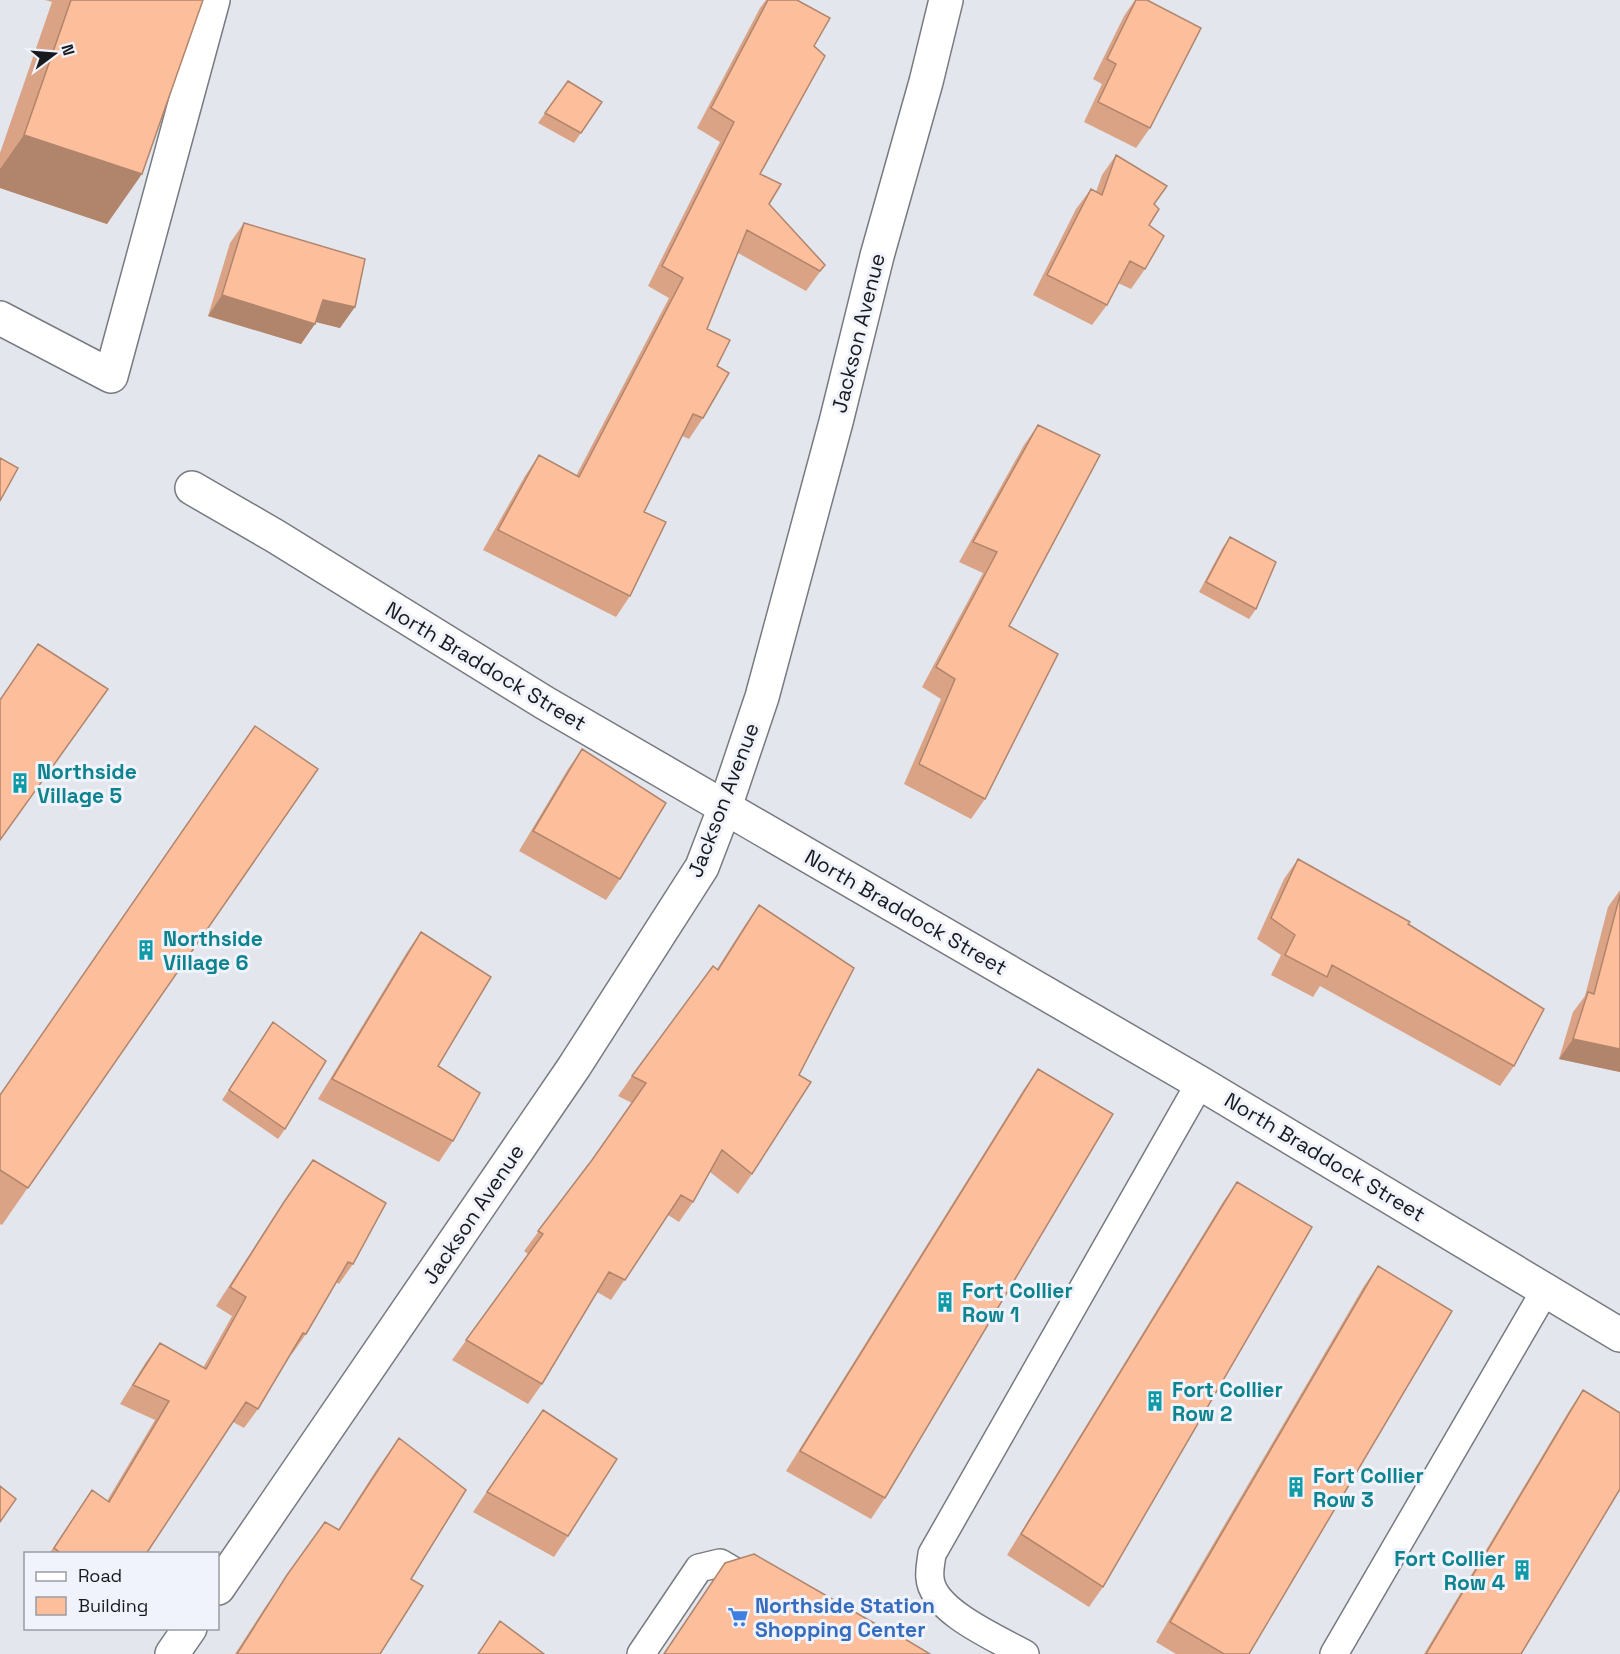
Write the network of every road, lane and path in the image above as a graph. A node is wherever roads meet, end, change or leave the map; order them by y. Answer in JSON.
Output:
{"nodes":[{"id":1,"x":213,"y":0,"type":"edge"},
{"id":2,"x":946,"y":0,"type":"edge"},
{"id":3,"x":0,"y":318,"type":"edge"},
{"id":4,"x":192,"y":488,"type":"dead end"},
{"id":5,"x":725,"y":807,"type":"junction"},
{"id":6,"x":1200,"y":1083,"type":"junction"},
{"id":7,"x":1546,"y":1289,"type":"junction"},
{"id":8,"x":1620,"y":1335,"type":"edge"},
{"id":9,"x":219,"y":1587,"type":"edge"},
{"id":10,"x":779,"y":1597,"type":"edge"},
{"id":11,"x":189,"y":1630,"type":"edge"},
{"id":12,"x":172,"y":1654,"type":"edge"},
{"id":13,"x":641,"y":1654,"type":"edge"},
{"id":14,"x":1025,"y":1654,"type":"edge"},
{"id":15,"x":1334,"y":1654,"type":"edge"}],
"edges":[{"from":1,"to":3,"type":"street"},
{"from":2,"to":5,"type":"street","name":"Jackson Avenue"},
{"from":4,"to":5,"type":"street","name":"North Braddock Street"},
{"from":5,"to":6,"type":"street","name":"North Braddock Street"},
{"from":5,"to":9,"type":"street","name":"Jackson Avenue"},
{"from":6,"to":7,"type":"street","name":"North Braddock Street"},
{"from":6,"to":14,"type":"lane"},
{"from":7,"to":8,"type":"street","name":"North Braddock Street"},
{"from":7,"to":15,"type":"lane"},
{"from":10,"to":13,"type":"lane"},
{"from":11,"to":12,"type":"street"}]}
